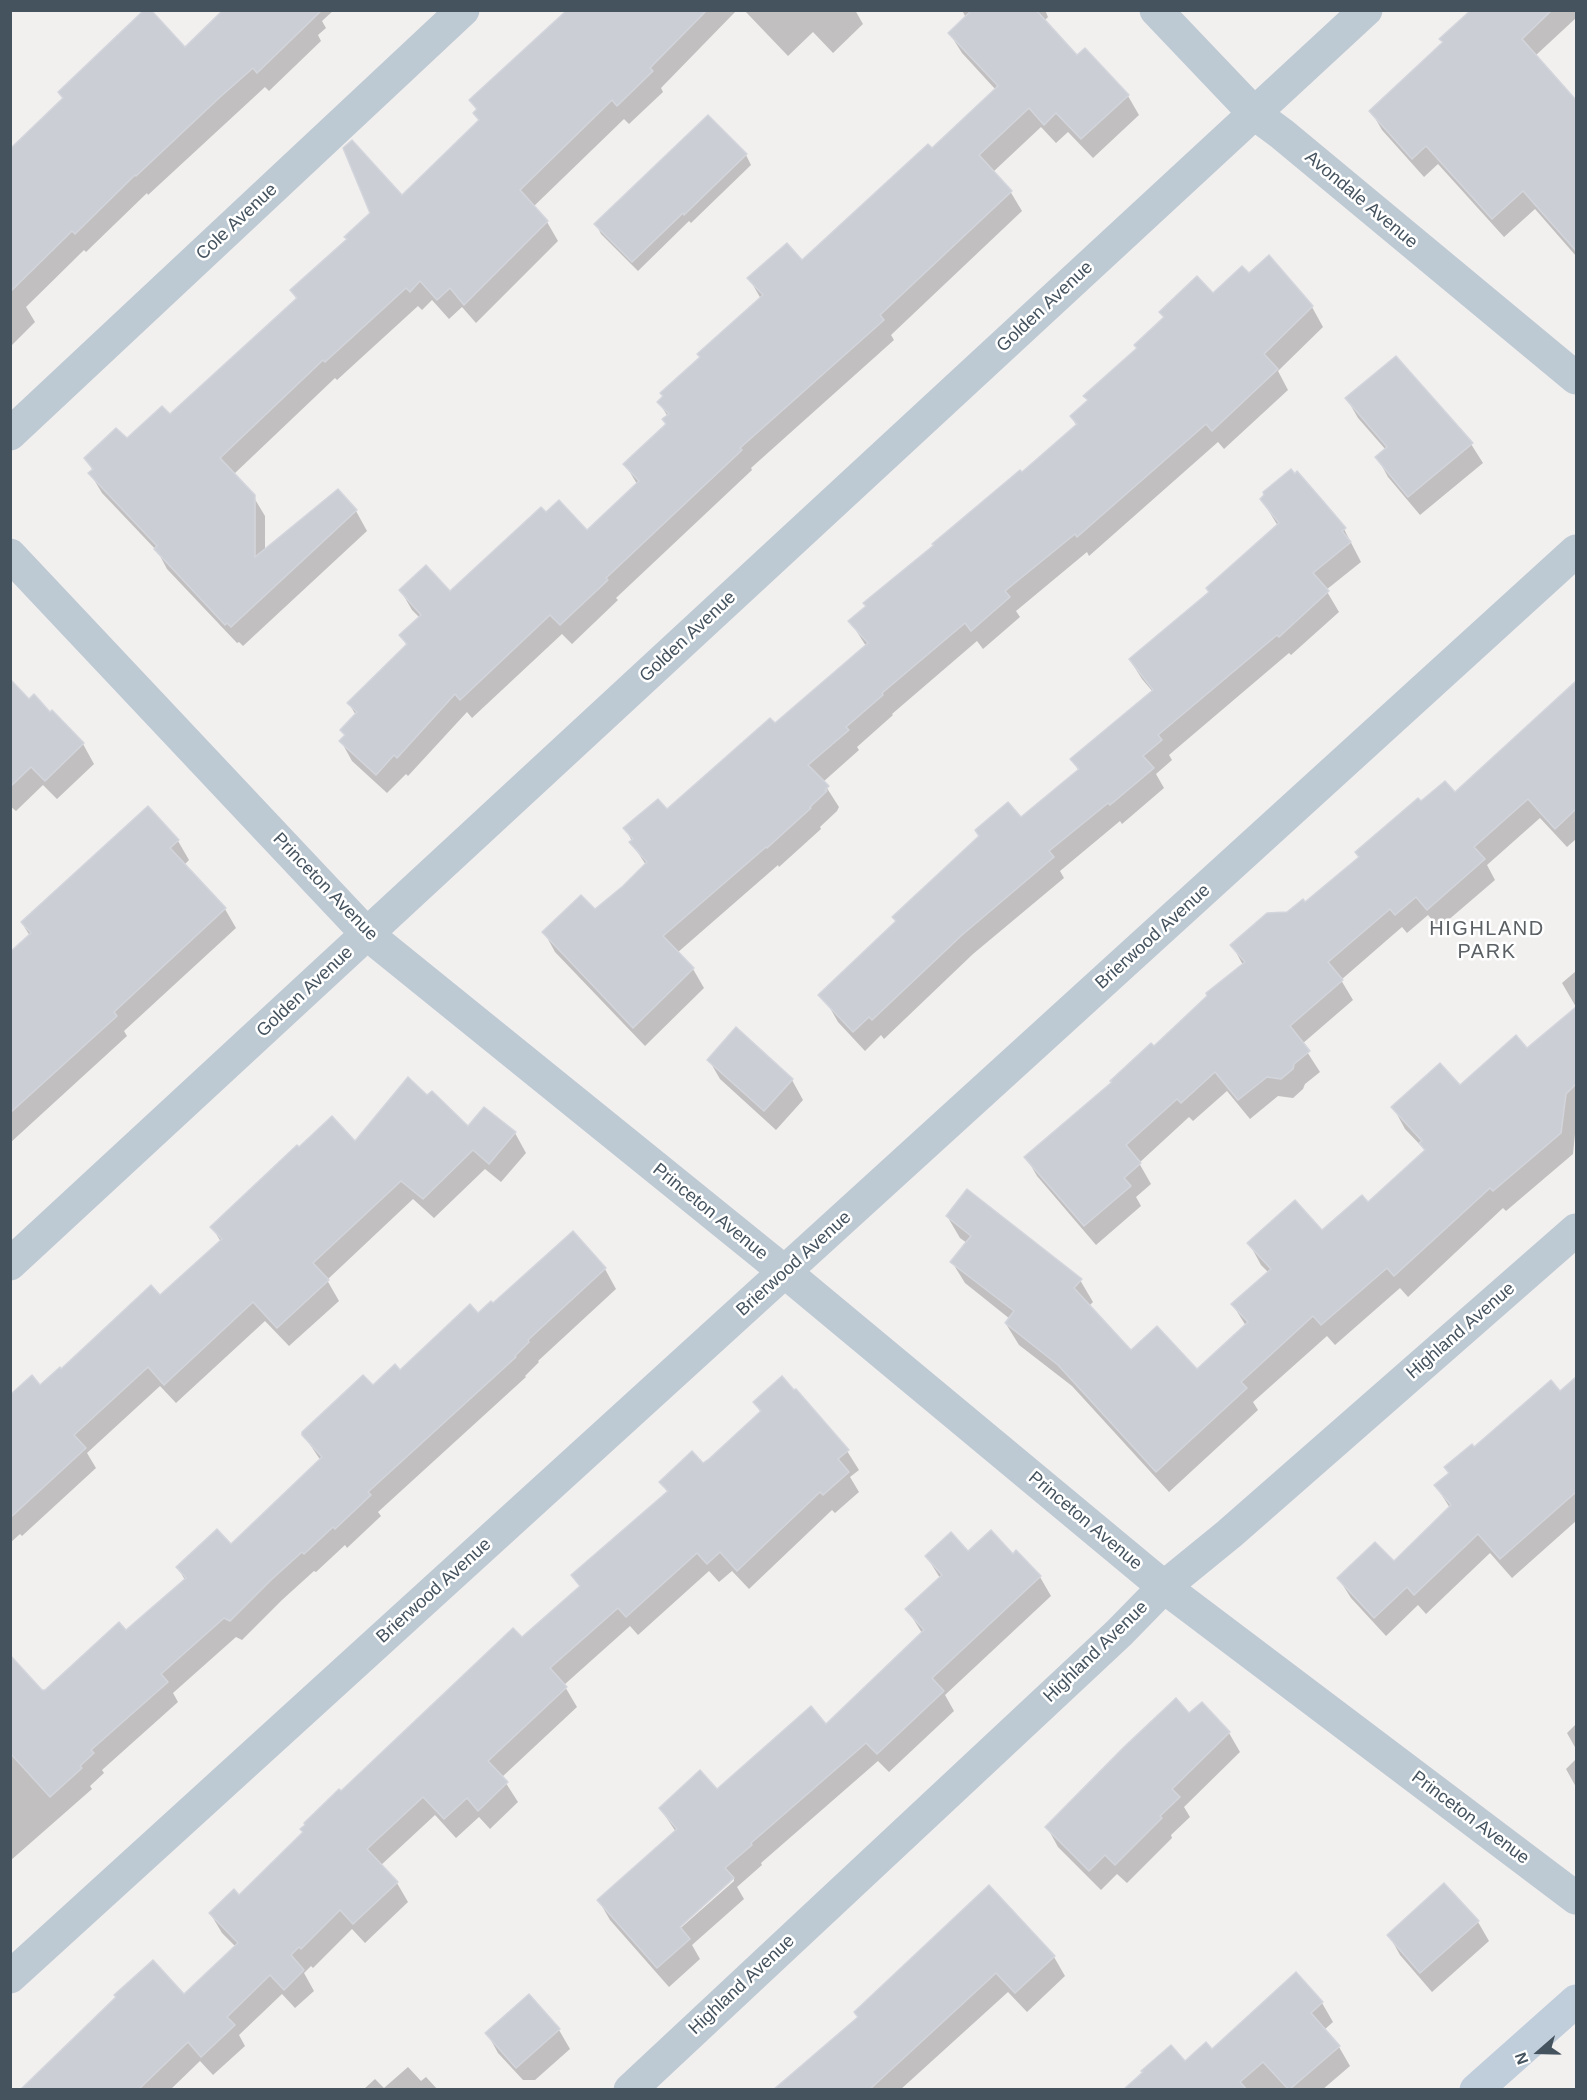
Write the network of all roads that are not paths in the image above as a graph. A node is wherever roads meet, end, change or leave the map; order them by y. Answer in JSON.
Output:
{"nodes":[{"id":1,"x":463,"y":10,"type":"edge"},
{"id":2,"x":1156,"y":10,"type":"edge"},
{"id":3,"x":1366,"y":10,"type":"edge"},
{"id":4,"x":1255,"y":114,"type":"junction"},
{"id":5,"x":1576,"y":378,"type":"edge"},
{"id":6,"x":10,"y":434,"type":"edge"},
{"id":7,"x":1576,"y":551,"type":"edge"},
{"id":8,"x":10,"y":555,"type":"edge"},
{"id":9,"x":367,"y":934,"type":"junction"},
{"id":10,"x":1576,"y":1230,"type":"edge"},
{"id":11,"x":10,"y":1264,"type":"edge"},
{"id":12,"x":785,"y":1272,"type":"junction"},
{"id":13,"x":1164,"y":1587,"type":"junction"},
{"id":14,"x":1576,"y":1898,"type":"edge"},
{"id":15,"x":10,"y":1977,"type":"edge"},
{"id":16,"x":1576,"y":2001,"type":"edge"},
{"id":17,"x":630,"y":2090,"type":"edge"},
{"id":18,"x":1476,"y":2090,"type":"edge"}],
"edges":[{"from":1,"to":6,"type":"street","name":"Cole Avenue"},
{"from":2,"to":4,"type":"street","name":"Avondale Avenue"},
{"from":3,"to":4,"type":"street","name":"Golden Avenue"},
{"from":4,"to":5,"type":"street","name":"Avondale Avenue"},
{"from":4,"to":9,"type":"street","name":"Golden Avenue"},
{"from":7,"to":12,"type":"street","name":"Brierwood Avenue"},
{"from":8,"to":9,"type":"street","name":"Princeton Avenue"},
{"from":9,"to":11,"type":"street","name":"Golden Avenue"},
{"from":9,"to":12,"type":"street","name":"Princeton Avenue"},
{"from":10,"to":13,"type":"street","name":"Highland Avenue"},
{"from":12,"to":13,"type":"street","name":"Princeton Avenue"},
{"from":12,"to":15,"type":"street","name":"Brierwood Avenue"},
{"from":13,"to":14,"type":"street","name":"Princeton Avenue"},
{"from":13,"to":17,"type":"street","name":"Highland Avenue"},
{"from":16,"to":18,"type":"street"}]}
